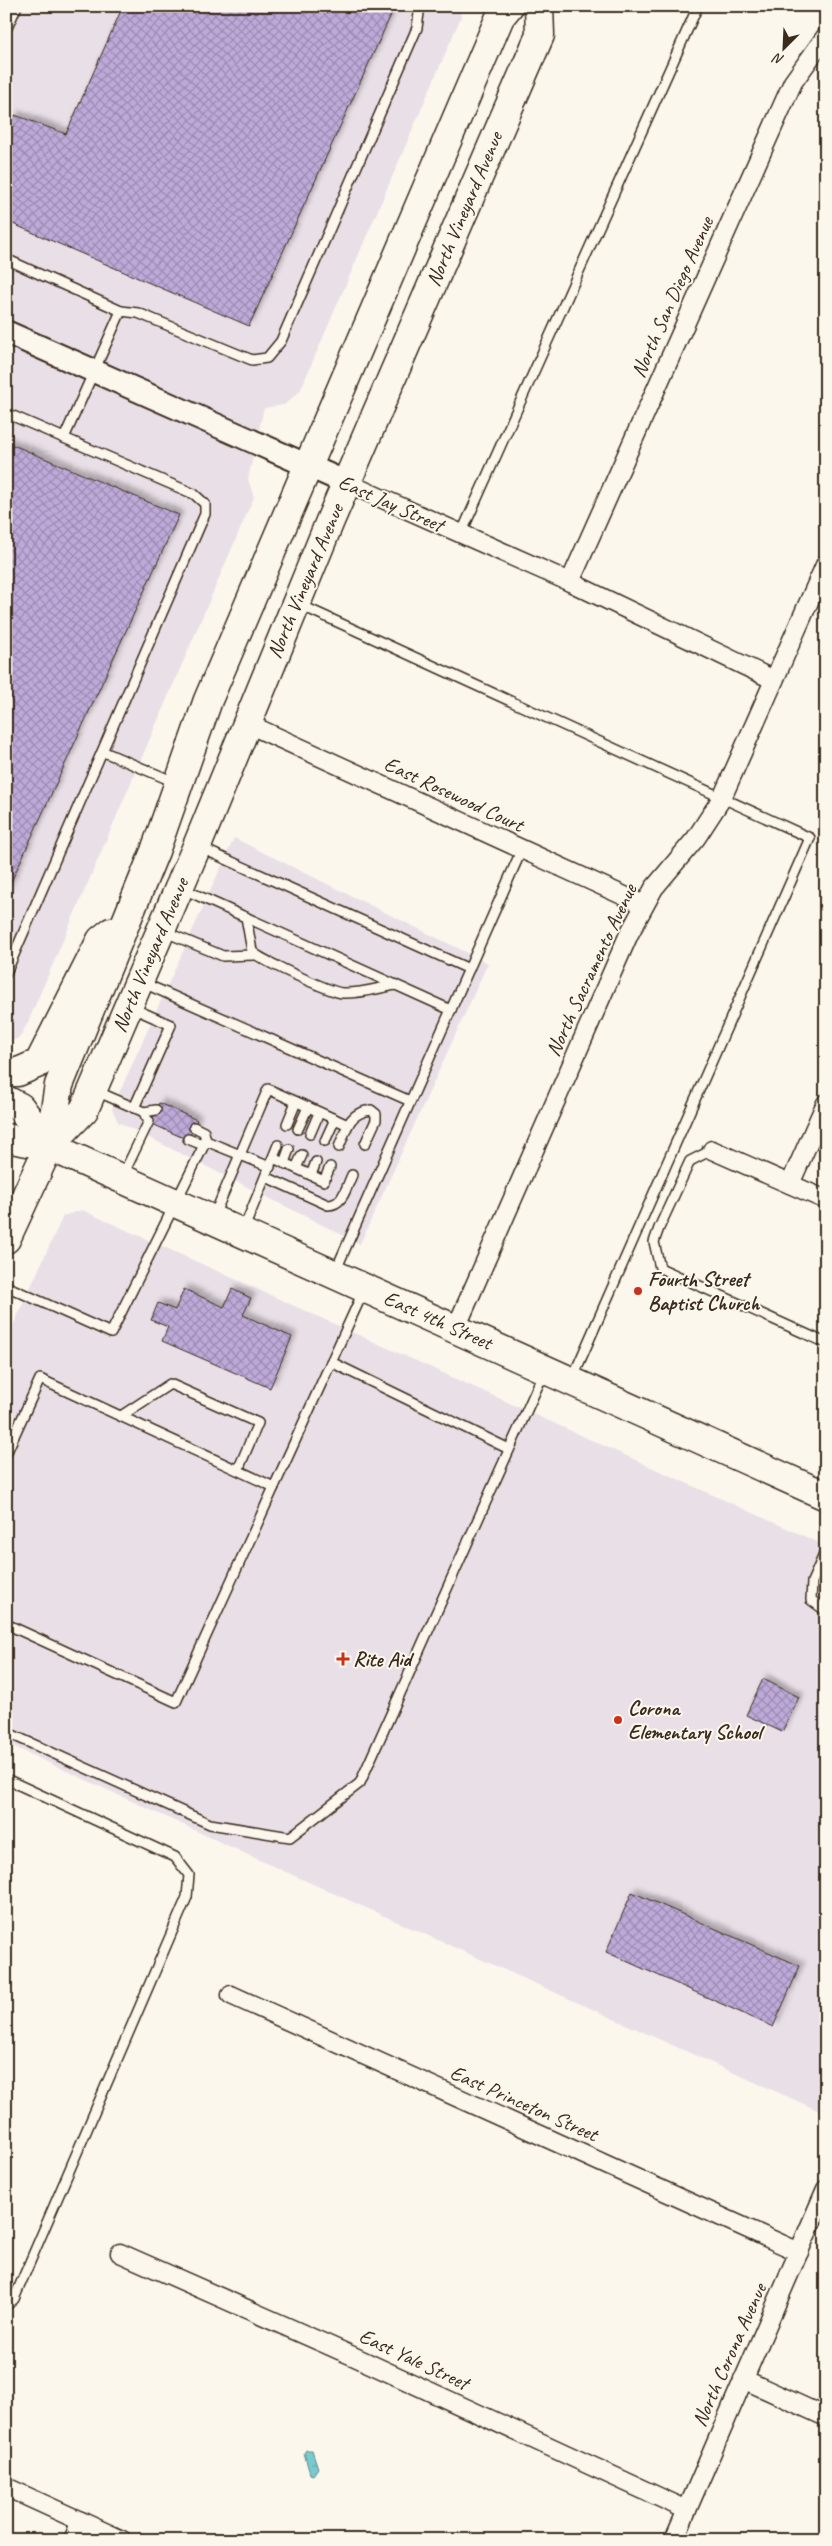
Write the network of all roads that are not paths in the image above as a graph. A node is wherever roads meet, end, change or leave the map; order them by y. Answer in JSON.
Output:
{"nodes":[{"id":1,"x":17,"y":6,"type":"edge"},
{"id":2,"x":420,"y":6,"type":"edge"},
{"id":3,"x":509,"y":6,"type":"edge"},
{"id":4,"x":538,"y":6,"type":"edge"},
{"id":5,"x":698,"y":6,"type":"edge"},
{"id":6,"x":6,"y":30,"type":"edge"},
{"id":7,"x":826,"y":36,"type":"edge"},
{"id":8,"x":6,"y":259,"type":"edge"},
{"id":9,"x":121,"y":311,"type":"junction"},
{"id":10,"x":6,"y":332,"type":"edge"},
{"id":11,"x":94,"y":371,"type":"junction"},
{"id":12,"x":6,"y":413,"type":"edge"},
{"id":13,"x":64,"y":438,"type":"junction"},
{"id":14,"x":308,"y":466,"type":"junction"},
{"id":15,"x":347,"y":483,"type":"junction"},
{"id":16,"x":461,"y":534,"type":"junction"},
{"id":17,"x":826,"y":563,"type":"edge"},
{"id":18,"x":570,"y":582,"type":"junction"},
{"id":19,"x":296,"y":603,"type":"junction"},
{"id":20,"x":774,"y":680,"type":"junction"},
{"id":21,"x":208,"y":700,"type":"junction"},
{"id":22,"x":246,"y":723,"type":"junction"},
{"id":23,"x":104,"y":752,"type":"junction"},
{"id":24,"x":177,"y":784,"type":"junction"},
{"id":25,"x":722,"y":798,"type":"junction"},
{"id":26,"x":197,"y":846,"type":"junction"},
{"id":27,"x":522,"y":849,"type":"junction"},
{"id":28,"x":178,"y":887,"type":"junction"},
{"id":29,"x":644,"y":905,"type":"junction"},
{"id":30,"x":246,"y":917,"type":"junction"},
{"id":31,"x":128,"y":918,"type":"junction"},
{"id":32,"x":160,"y":930,"type":"junction"},
{"id":33,"x":254,"y":955,"type":"junction"},
{"id":34,"x":468,"y":969,"type":"junction"},
{"id":35,"x":6,"y":973,"type":"edge"},
{"id":36,"x":138,"y":981,"type":"junction"},
{"id":37,"x":396,"y":985,"type":"junction"},
{"id":38,"x":128,"y":1006,"type":"junction"},
{"id":39,"x":451,"y":1010,"type":"junction"},
{"id":40,"x":6,"y":1072,"type":"edge"},
{"id":41,"x":93,"y":1089,"type":"junction"},
{"id":42,"x":6,"y":1100,"type":"edge"},
{"id":43,"x":410,"y":1101,"type":"junction"},
{"id":44,"x":296,"y":1102,"type":"junction"},
{"id":45,"x":826,"y":1103,"type":"edge"},
{"id":46,"x":308,"y":1107,"type":"junction"},
{"id":47,"x":134,"y":1108,"type":"junction"},
{"id":48,"x":156,"y":1110,"type":"dead end"},
{"id":49,"x":320,"y":1112,"type":"junction"},
{"id":50,"x":148,"y":1118,"type":"junction"},
{"id":51,"x":335,"y":1119,"type":"junction"},
{"id":52,"x":287,"y":1124,"type":"dead end"},
{"id":53,"x":348,"y":1125,"type":"junction"},
{"id":54,"x":194,"y":1127,"type":"dead end"},
{"id":55,"x":298,"y":1129,"type":"dead end"},
{"id":56,"x":310,"y":1134,"type":"dead end"},
{"id":57,"x":6,"y":1138,"type":"edge"},
{"id":58,"x":188,"y":1139,"type":"dead end"},
{"id":59,"x":206,"y":1141,"type":"junction"},
{"id":60,"x":325,"y":1141,"type":"dead end"},
{"id":61,"x":365,"y":1144,"type":"dead end"},
{"id":62,"x":278,"y":1145,"type":"dead end"},
{"id":63,"x":49,"y":1146,"type":"junction"},
{"id":64,"x":339,"y":1147,"type":"dead end"},
{"id":65,"x":290,"y":1149,"type":"dead end"},
{"id":66,"x":712,"y":1150,"type":"joint"},
{"id":67,"x":302,"y":1154,"type":"dead end"},
{"id":68,"x":241,"y":1155,"type":"junction"},
{"id":69,"x":273,"y":1158,"type":"junction"},
{"id":70,"x":316,"y":1162,"type":"dead end"},
{"id":71,"x":284,"y":1163,"type":"junction"},
{"id":72,"x":270,"y":1167,"type":"junction"},
{"id":73,"x":330,"y":1167,"type":"dead end"},
{"id":74,"x":296,"y":1168,"type":"junction"},
{"id":75,"x":310,"y":1175,"type":"junction"},
{"id":76,"x":352,"y":1175,"type":"dead end"},
{"id":77,"x":266,"y":1177,"type":"junction"},
{"id":78,"x":121,"y":1180,"type":"junction"},
{"id":79,"x":790,"y":1184,"type":"junction"},
{"id":80,"x":826,"y":1200,"type":"edge"},
{"id":81,"x":174,"y":1203,"type":"junction"},
{"id":82,"x":212,"y":1220,"type":"junction"},
{"id":83,"x":242,"y":1233,"type":"junction"},
{"id":84,"x":6,"y":1239,"type":"edge"},
{"id":85,"x":334,"y":1274,"type":"junction"},
{"id":86,"x":6,"y":1286,"type":"edge"},
{"id":87,"x":365,"y":1288,"type":"junction"},
{"id":88,"x":456,"y":1328,"type":"junction"},
{"id":89,"x":826,"y":1343,"type":"edge"},
{"id":90,"x":331,"y":1362,"type":"junction"},
{"id":91,"x":545,"y":1370,"type":"junction"},
{"id":92,"x":571,"y":1381,"type":"junction"},
{"id":93,"x":122,"y":1416,"type":"junction"},
{"id":94,"x":10,"y":1434,"type":"edge"},
{"id":95,"x":510,"y":1449,"type":"junction"},
{"id":96,"x":6,"y":1454,"type":"edge"},
{"id":97,"x":238,"y":1470,"type":"junction"},
{"id":98,"x":274,"y":1486,"type":"junction"},
{"id":99,"x":826,"y":1496,"type":"edge"},
{"id":100,"x":826,"y":1550,"type":"edge"},
{"id":101,"x":826,"y":1612,"type":"edge"},
{"id":102,"x":6,"y":1624,"type":"edge"},
{"id":103,"x":6,"y":1732,"type":"edge"},
{"id":104,"x":6,"y":1779,"type":"edge"},
{"id":105,"x":231,"y":1995,"type":"dead end"},
{"id":106,"x":826,"y":2189,"type":"edge"},
{"id":107,"x":799,"y":2252,"type":"junction"},
{"id":108,"x":120,"y":2253,"type":"dead end"},
{"id":109,"x":6,"y":2306,"type":"edge"},
{"id":110,"x":743,"y":2379,"type":"junction"},
{"id":111,"x":826,"y":2417,"type":"edge"},
{"id":112,"x":6,"y":2488,"type":"edge"},
{"id":113,"x":687,"y":2510,"type":"junction"},
{"id":114,"x":81,"y":2521,"type":"junction"},
{"id":115,"x":73,"y":2540,"type":"edge"},
{"id":116,"x":122,"y":2540,"type":"edge"},
{"id":117,"x":674,"y":2540,"type":"edge"}],
"edges":[{"from":1,"to":6,"type":"lane"},
{"from":2,"to":9,"type":"lane"},
{"from":3,"to":14,"type":"main road","name":"North Vineyard Avenue"},
{"from":4,"to":15,"type":"main road","name":"North Vineyard Avenue"},
{"from":5,"to":16,"type":"lane"},
{"from":7,"to":18,"type":"street","name":"North San Diego Avenue"},
{"from":8,"to":9,"type":"lane"},
{"from":9,"to":11,"type":"lane"},
{"from":10,"to":11,"type":"street","name":"East Jay Street"},
{"from":11,"to":13,"type":"lane"},
{"from":11,"to":14,"type":"street","name":"East Jay Street"},
{"from":12,"to":13,"type":"lane"},
{"from":13,"to":23,"type":"lane"},
{"from":14,"to":15,"type":"street","name":"East Jay Street"},
{"from":14,"to":21,"type":"main road","name":"North Vineyard Avenue"},
{"from":15,"to":16,"type":"street","name":"East Jay Street"},
{"from":15,"to":19,"type":"main road","name":"North Vineyard Avenue"},
{"from":16,"to":18,"type":"street","name":"East Jay Street"},
{"from":17,"to":20,"type":"street","name":"North Sacramento Avenue"},
{"from":18,"to":20,"type":"street","name":"East Jay Street"},
{"from":19,"to":22,"type":"main road","name":"North Vineyard Avenue"},
{"from":19,"to":25,"type":"lane"},
{"from":20,"to":25,"type":"street","name":"North Sacramento Avenue"},
{"from":21,"to":24,"type":"main road","name":"North Vineyard Avenue"},
{"from":21,"to":28,"type":"main road"},
{"from":22,"to":26,"type":"main road","name":"North Vineyard Avenue"},
{"from":22,"to":27,"type":"street","name":"East Rosewood Court"},
{"from":23,"to":24,"type":"lane"},
{"from":23,"to":35,"type":"lane"},
{"from":24,"to":31,"type":"main road","name":"North Vineyard Avenue"},
{"from":25,"to":29,"type":"street","name":"North Sacramento Avenue"},
{"from":25,"to":92,"type":"lane"},
{"from":26,"to":28,"type":"main road","name":"North Vineyard Avenue"},
{"from":26,"to":34,"type":"lane"},
{"from":27,"to":29,"type":"street","name":"East Rosewood Court"},
{"from":27,"to":34,"type":"lane"},
{"from":28,"to":30,"type":"lane"},
{"from":28,"to":32,"type":"main road","name":"North Vineyard Avenue"},
{"from":29,"to":88,"type":"street","name":"North Sacramento Avenue"},
{"from":30,"to":33,"type":"lane"},
{"from":30,"to":37,"type":"lane"},
{"from":31,"to":40,"type":"main road"},
{"from":31,"to":63,"type":"main road","name":"North Vineyard Avenue"},
{"from":32,"to":33,"type":"lane"},
{"from":32,"to":36,"type":"main road","name":"North Vineyard Avenue"},
{"from":33,"to":37,"type":"lane"},
{"from":34,"to":39,"type":"lane"},
{"from":36,"to":38,"type":"main road","name":"North Vineyard Avenue"},
{"from":36,"to":43,"type":"lane"},
{"from":37,"to":39,"type":"lane"},
{"from":38,"to":41,"type":"main road","name":"North Vineyard Avenue"},
{"from":38,"to":47,"type":"lane"},
{"from":39,"to":43,"type":"lane"},
{"from":41,"to":47,"type":"lane"},
{"from":41,"to":63,"type":"main road","name":"North Vineyard Avenue"},
{"from":42,"to":63,"type":"main road","name":"East 4th Street"},
{"from":43,"to":85,"type":"lane"},
{"from":44,"to":46,"type":"lane"},
{"from":44,"to":52,"type":"lane"},
{"from":44,"to":68,"type":"lane"},
{"from":45,"to":79,"type":"street"},
{"from":46,"to":49,"type":"lane"},
{"from":46,"to":55,"type":"lane"},
{"from":47,"to":50,"type":"lane"},
{"from":48,"to":50,"type":"lane"},
{"from":49,"to":51,"type":"lane"},
{"from":49,"to":56,"type":"lane"},
{"from":50,"to":78,"type":"lane"},
{"from":51,"to":53,"type":"lane"},
{"from":51,"to":60,"type":"lane"},
{"from":53,"to":61,"type":"lane"},
{"from":53,"to":64,"type":"lane"},
{"from":54,"to":59,"type":"lane"},
{"from":57,"to":63,"type":"main road","name":"East 4th Street"},
{"from":58,"to":59,"type":"lane"},
{"from":59,"to":68,"type":"lane"},
{"from":59,"to":81,"type":"lane"},
{"from":62,"to":69,"type":"lane"},
{"from":63,"to":78,"type":"main road","name":"East 4th Street"},
{"from":63,"to":84,"type":"main road","name":"North Vineyard Avenue"},
{"from":65,"to":71,"type":"lane"},
{"from":66,"to":79,"type":"street"},
{"from":66,"to":89,"type":"lane"},
{"from":67,"to":74,"type":"lane"},
{"from":68,"to":72,"type":"lane"},
{"from":68,"to":82,"type":"lane"},
{"from":69,"to":71,"type":"lane"},
{"from":69,"to":72,"type":"lane"},
{"from":70,"to":75,"type":"lane"},
{"from":71,"to":74,"type":"lane"},
{"from":72,"to":77,"type":"lane"},
{"from":73,"to":75,"type":"lane"},
{"from":74,"to":75,"type":"lane"},
{"from":76,"to":77,"type":"lane"},
{"from":77,"to":83,"type":"lane"},
{"from":78,"to":81,"type":"main road","name":"East 4th Street"},
{"from":79,"to":80,"type":"street"},
{"from":81,"to":82,"type":"main road","name":"East 4th Street"},
{"from":81,"to":86,"type":"lane"},
{"from":82,"to":83,"type":"main road","name":"East 4th Street"},
{"from":83,"to":85,"type":"main road","name":"East 4th Street"},
{"from":85,"to":87,"type":"main road","name":"East 4th Street"},
{"from":87,"to":88,"type":"main road","name":"East 4th Street"},
{"from":87,"to":90,"type":"lane"},
{"from":88,"to":91,"type":"main road","name":"East 4th Street"},
{"from":90,"to":95,"type":"lane"},
{"from":90,"to":98,"type":"lane"},
{"from":91,"to":92,"type":"main road","name":"East 4th Street"},
{"from":91,"to":95,"type":"lane"},
{"from":92,"to":99,"type":"main road","name":"East 4th Street"},
{"from":93,"to":94,"type":"lane"},
{"from":93,"to":97,"type":"lane"},
{"from":93,"to":97,"type":"lane"},
{"from":94,"to":96,"type":"lane"},
{"from":95,"to":103,"type":"lane"},
{"from":97,"to":98,"type":"lane"},
{"from":98,"to":102,"type":"lane"},
{"from":100,"to":101,"type":"lane"},
{"from":104,"to":109,"type":"lane"},
{"from":105,"to":107,"type":"street","name":"East Princeton Street"},
{"from":106,"to":107,"type":"street","name":"North Corona Avenue"},
{"from":107,"to":110,"type":"street","name":"North Corona Avenue"},
{"from":108,"to":113,"type":"street","name":"East Yale Street"},
{"from":110,"to":111,"type":"street"},
{"from":110,"to":113,"type":"street","name":"North Corona Avenue"},
{"from":112,"to":114,"type":"street"},
{"from":113,"to":117,"type":"street","name":"North Corona Avenue"},
{"from":114,"to":115,"type":"street"},
{"from":114,"to":116,"type":"street"}]}
